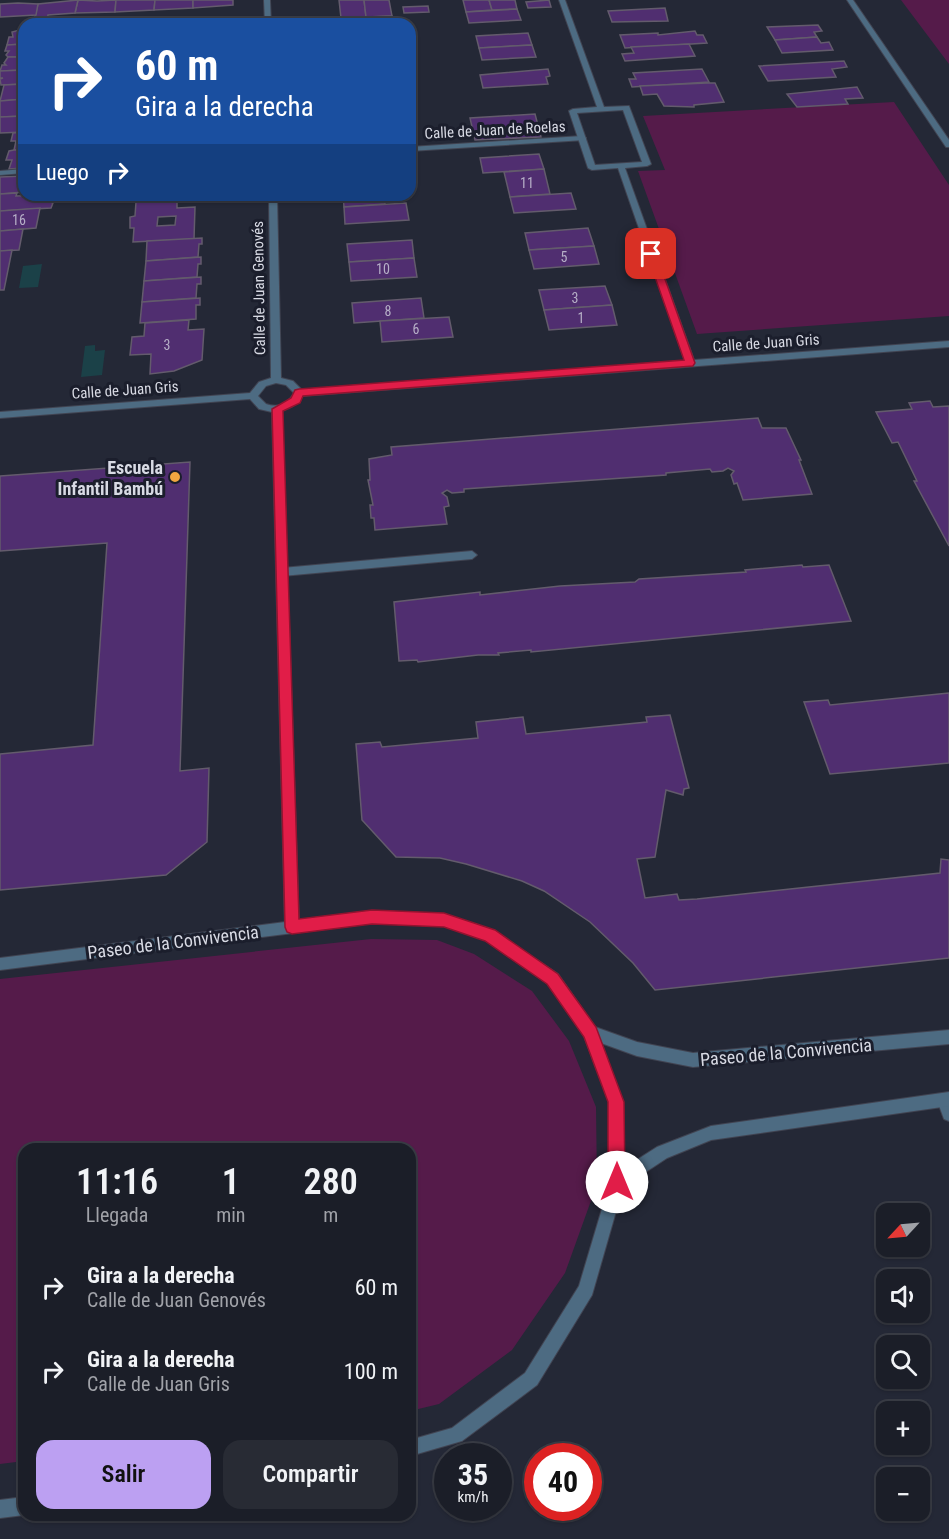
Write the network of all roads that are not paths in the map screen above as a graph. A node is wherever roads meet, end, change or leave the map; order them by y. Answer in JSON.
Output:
{"nodes":[{"id":1,"x":267,"y":0,"type":"edge"},
{"id":2,"x":562,"y":0,"type":"edge"},
{"id":3,"x":850,"y":0,"type":"edge"},
{"id":4,"x":268,"y":18,"type":"edge"},
{"id":5,"x":601,"y":109,"type":"junction"},
{"id":6,"x":582,"y":138,"type":"junction"},
{"id":7,"x":949,"y":145,"type":"edge"},
{"id":8,"x":416,"y":149,"type":"edge"},
{"id":9,"x":621,"y":166,"type":"junction"},
{"id":10,"x":18,"y":172,"type":"edge"},
{"id":11,"x":0,"y":173,"type":"edge"},
{"id":12,"x":273,"y":201,"type":"edge"},
{"id":13,"x":949,"y":344,"type":"edge"},
{"id":14,"x":690,"y":363,"type":"junction"},
{"id":15,"x":276,"y":380,"type":"junction"},
{"id":16,"x":299,"y":393,"type":"junction"},
{"id":17,"x":253,"y":396,"type":"junction"},
{"id":18,"x":277,"y":409,"type":"junction"},
{"id":19,"x":0,"y":415,"type":"edge"},
{"id":20,"x":472,"y":555,"type":"dead end"},
{"id":21,"x":282,"y":572,"type":"junction"},
{"id":22,"x":292,"y":927,"type":"junction"},
{"id":23,"x":0,"y":964,"type":"edge"},
{"id":24,"x":591,"y":1032,"type":"junction"},
{"id":25,"x":949,"y":1037,"type":"edge"},
{"id":26,"x":947,"y":1104,"type":"edge"},
{"id":27,"x":617,"y":1182,"type":"junction"},
{"id":28,"x":416,"y":1446,"type":"edge"},
{"id":29,"x":18,"y":1507,"type":"edge"},
{"id":30,"x":0,"y":1509,"type":"edge"}],
"edges":[{"from":1,"to":4,"type":"street"},
{"from":2,"to":5,"type":"street"},
{"from":3,"to":7,"type":"street"},
{"from":5,"to":6,"type":"street"},
{"from":5,"to":9,"type":"street"},
{"from":6,"to":8,"type":"street","name":"Calle de Juan de Roelas"},
{"from":6,"to":9,"type":"street"},
{"from":9,"to":14,"type":"street"},
{"from":10,"to":11,"type":"street"},
{"from":12,"to":15,"type":"street","name":"Calle de Juan Genovés"},
{"from":13,"to":14,"type":"street","name":"Calle de Juan Gris"},
{"from":14,"to":16,"type":"street","name":"Calle de Juan Gris"},
{"from":15,"to":16,"type":"street"},
{"from":15,"to":17,"type":"street"},
{"from":16,"to":18,"type":"street"},
{"from":17,"to":18,"type":"street"},
{"from":17,"to":19,"type":"street","name":"Calle de Juan Gris"},
{"from":18,"to":21,"type":"street"},
{"from":20,"to":21,"type":"street"},
{"from":21,"to":22,"type":"street"},
{"from":22,"to":23,"type":"street","name":"Paseo de la Convivencia"},
{"from":22,"to":24,"type":"street","name":"Paseo de la Convivencia"},
{"from":24,"to":25,"type":"street","name":"Paseo de la Convivencia"},
{"from":24,"to":27,"type":"street","name":"Paseo de la Convivencia"},
{"from":26,"to":27,"type":"street"},
{"from":27,"to":28,"type":"street","name":"Paseo de la Convivencia"},
{"from":29,"to":30,"type":"street"}]}
